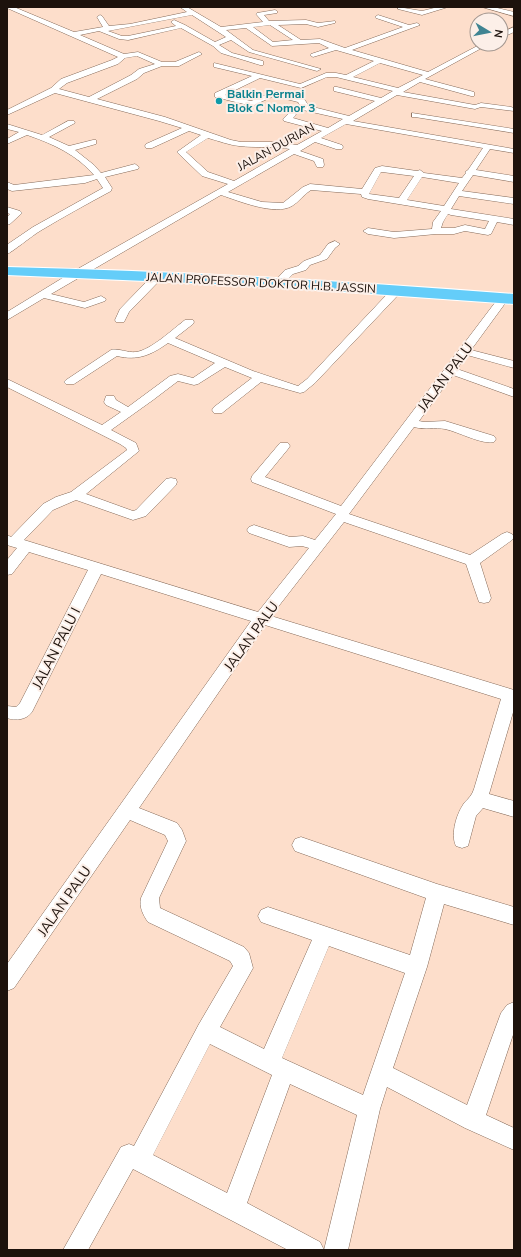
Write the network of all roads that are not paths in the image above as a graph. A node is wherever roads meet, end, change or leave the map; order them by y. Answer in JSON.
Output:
{"nodes":[{"id":1,"x":10,"y":7,"type":"edge"},
{"id":2,"x":183,"y":7,"type":"edge"},
{"id":3,"x":399,"y":7,"type":"edge"},
{"id":4,"x":445,"y":7,"type":"edge"},
{"id":5,"x":485,"y":7,"type":"edge"},
{"id":6,"x":275,"y":12,"type":"dead end"},
{"id":7,"x":193,"y":13,"type":"junction"},
{"id":8,"x":514,"y":14,"type":"edge"},
{"id":9,"x":100,"y":17,"type":"dead end"},
{"id":10,"x":168,"y":18,"type":"junction"},
{"id":11,"x":333,"y":22,"type":"dead end"},
{"id":12,"x":269,"y":23,"type":"junction"},
{"id":13,"x":246,"y":25,"type":"junction"},
{"id":14,"x":417,"y":25,"type":"dead end"},
{"id":15,"x":183,"y":26,"type":"junction"},
{"id":16,"x":408,"y":27,"type":"junction"},
{"id":17,"x":108,"y":29,"type":"junction"},
{"id":18,"x":220,"y":29,"type":"junction"},
{"id":19,"x":98,"y":30,"type":"junction"},
{"id":20,"x":314,"y":31,"type":"dead end"},
{"id":21,"x":285,"y":32,"type":"junction"},
{"id":22,"x":299,"y":32,"type":"dead end"},
{"id":23,"x":72,"y":35,"type":"junction"},
{"id":24,"x":232,"y":37,"type":"junction"},
{"id":25,"x":320,"y":41,"type":"junction"},
{"id":26,"x":300,"y":42,"type":"junction"},
{"id":27,"x":215,"y":45,"type":"junction"},
{"id":28,"x":336,"y":48,"type":"junction"},
{"id":29,"x":346,"y":50,"type":"junction"},
{"id":30,"x":471,"y":52,"type":"edge"},
{"id":31,"x":199,"y":54,"type":"dead end"},
{"id":32,"x":313,"y":55,"type":"dead end"},
{"id":33,"x":123,"y":56,"type":"junction"},
{"id":34,"x":380,"y":60,"type":"junction"},
{"id":35,"x":161,"y":64,"type":"junction"},
{"id":36,"x":217,"y":65,"type":"dead end"},
{"id":37,"x":269,"y":65,"type":"dead end"},
{"id":38,"x":317,"y":69,"type":"dead end"},
{"id":39,"x":303,"y":74,"type":"dead end"},
{"id":40,"x":429,"y":74,"type":"junction"},
{"id":41,"x":259,"y":76,"type":"junction"},
{"id":42,"x":348,"y":77,"type":"junction"},
{"id":43,"x":317,"y":78,"type":"junction"},
{"id":44,"x":419,"y":80,"type":"junction"},
{"id":45,"x":238,"y":85,"type":"junction"},
{"id":46,"x":337,"y":89,"type":"dead end"},
{"id":47,"x":54,"y":90,"type":"junction"},
{"id":48,"x":398,"y":92,"type":"junction"},
{"id":49,"x":273,"y":94,"type":"junction"},
{"id":50,"x":471,"y":94,"type":"dead end"},
{"id":51,"x":91,"y":99,"type":"junction"},
{"id":52,"x":383,"y":101,"type":"junction"},
{"id":53,"x":438,"y":101,"type":"junction"},
{"id":54,"x":510,"y":109,"type":"dead end"},
{"id":55,"x":7,"y":113,"type":"edge"},
{"id":56,"x":292,"y":116,"type":"dead end"},
{"id":57,"x":408,"y":119,"type":"junction"},
{"id":58,"x":349,"y":120,"type":"junction"},
{"id":59,"x":71,"y":123,"type":"dead end"},
{"id":60,"x":7,"y":126,"type":"edge"},
{"id":61,"x":189,"y":128,"type":"junction"},
{"id":62,"x":390,"y":129,"type":"junction"},
{"id":63,"x":514,"y":131,"type":"edge"},
{"id":64,"x":26,"y":132,"type":"junction"},
{"id":65,"x":329,"y":132,"type":"junction"},
{"id":66,"x":207,"y":135,"type":"junction"},
{"id":67,"x":41,"y":138,"type":"junction"},
{"id":68,"x":314,"y":139,"type":"junction"},
{"id":69,"x":93,"y":142,"type":"dead end"},
{"id":70,"x":8,"y":146,"type":"edge"},
{"id":71,"x":149,"y":146,"type":"dead end"},
{"id":72,"x":488,"y":146,"type":"junction"},
{"id":73,"x":339,"y":147,"type":"dead end"},
{"id":74,"x":68,"y":149,"type":"junction"},
{"id":75,"x":295,"y":150,"type":"junction"},
{"id":76,"x":514,"y":151,"type":"edge"},
{"id":77,"x":320,"y":165,"type":"dead end"},
{"id":78,"x":135,"y":167,"type":"dead end"},
{"id":79,"x":469,"y":172,"type":"junction"},
{"id":80,"x":420,"y":174,"type":"junction"},
{"id":81,"x":99,"y":176,"type":"junction"},
{"id":82,"x":514,"y":179,"type":"edge"},
{"id":83,"x":464,"y":181,"type":"junction"},
{"id":84,"x":235,"y":184,"type":"junction"},
{"id":85,"x":8,"y":187,"type":"edge"},
{"id":86,"x":220,"y":192,"type":"junction"},
{"id":87,"x":365,"y":192,"type":"junction"},
{"id":88,"x":458,"y":193,"type":"junction"},
{"id":89,"x":402,"y":201,"type":"junction"},
{"id":90,"x":514,"y":201,"type":"edge"},
{"id":91,"x":7,"y":210,"type":"edge"},
{"id":92,"x":446,"y":210,"type":"junction"},
{"id":93,"x":494,"y":219,"type":"junction"},
{"id":94,"x":7,"y":222,"type":"edge"},
{"id":95,"x":514,"y":222,"type":"edge"},
{"id":96,"x":368,"y":231,"type":"dead end"},
{"id":97,"x":436,"y":231,"type":"junction"},
{"id":98,"x":335,"y":244,"type":"dead end"},
{"id":99,"x":8,"y":247,"type":"edge"},
{"id":100,"x":7,"y":272,"type":"edge"},
{"id":101,"x":78,"y":273,"type":"junction"},
{"id":102,"x":158,"y":276,"type":"junction"},
{"id":103,"x":279,"y":282,"type":"junction"},
{"id":104,"x":396,"y":291,"type":"junction"},
{"id":105,"x":43,"y":295,"type":"junction"},
{"id":106,"x":101,"y":299,"type":"dead end"},
{"id":107,"x":509,"y":299,"type":"edge"},
{"id":108,"x":7,"y":317,"type":"edge"},
{"id":109,"x":120,"y":320,"type":"dead end"},
{"id":110,"x":189,"y":322,"type":"dead end"},
{"id":111,"x":167,"y":339,"type":"junction"},
{"id":112,"x":464,"y":351,"type":"junction"},
{"id":113,"x":225,"y":362,"type":"junction"},
{"id":114,"x":514,"y":366,"type":"edge"},
{"id":115,"x":450,"y":370,"type":"junction"},
{"id":116,"x":260,"y":377,"type":"junction"},
{"id":117,"x":7,"y":382,"type":"edge"},
{"id":118,"x":70,"y":382,"type":"dead end"},
{"id":119,"x":514,"y":392,"type":"edge"},
{"id":120,"x":110,"y":399,"type":"dead end"},
{"id":121,"x":218,"y":410,"type":"dead end"},
{"id":122,"x":129,"y":412,"type":"junction"},
{"id":123,"x":410,"y":422,"type":"junction"},
{"id":124,"x":103,"y":430,"type":"junction"},
{"id":125,"x":490,"y":439,"type":"dead end"},
{"id":126,"x":284,"y":446,"type":"dead end"},
{"id":127,"x":171,"y":482,"type":"dead end"},
{"id":128,"x":76,"y":495,"type":"junction"},
{"id":129,"x":343,"y":514,"type":"junction"},
{"id":130,"x":254,"y":530,"type":"dead end"},
{"id":131,"x":507,"y":537,"type":"dead end"},
{"id":132,"x":16,"y":543,"type":"edge"},
{"id":133,"x":318,"y":546,"type":"junction"},
{"id":134,"x":472,"y":561,"type":"junction"},
{"id":135,"x":96,"y":568,"type":"junction"},
{"id":136,"x":7,"y":570,"type":"edge"},
{"id":137,"x":484,"y":598,"type":"dead end"},
{"id":138,"x":261,"y":620,"type":"junction"},
{"id":139,"x":512,"y":696,"type":"edge"},
{"id":140,"x":7,"y":712,"type":"edge"},
{"id":141,"x":479,"y":799,"type":"junction"},
{"id":142,"x":514,"y":809,"type":"edge"},
{"id":143,"x":127,"y":810,"type":"junction"},
{"id":144,"x":462,"y":840,"type":"dead end"},
{"id":145,"x":301,"y":845,"type":"dead end"},
{"id":146,"x":436,"y":893,"type":"junction"},
{"id":147,"x":268,"y":916,"type":"dead end"},
{"id":148,"x":514,"y":916,"type":"edge"},
{"id":149,"x":324,"y":936,"type":"junction"},
{"id":150,"x":417,"y":967,"type":"junction"},
{"id":151,"x":7,"y":981,"type":"edge"},
{"id":152,"x":514,"y":1012,"type":"edge"},
{"id":153,"x":206,"y":1031,"type":"junction"},
{"id":154,"x":277,"y":1066,"type":"junction"},
{"id":155,"x":381,"y":1073,"type":"junction"},
{"id":156,"x":369,"y":1109,"type":"junction"},
{"id":157,"x":473,"y":1120,"type":"junction"},
{"id":158,"x":514,"y":1138,"type":"edge"},
{"id":159,"x":139,"y":1159,"type":"junction"},
{"id":160,"x":233,"y":1208,"type":"junction"},
{"id":161,"x":74,"y":1250,"type":"edge"},
{"id":162,"x":312,"y":1250,"type":"edge"},
{"id":163,"x":336,"y":1250,"type":"edge"}],
"edges":[{"from":1,"to":23,"type":"street"},
{"from":2,"to":7,"type":"street"},
{"from":3,"to":4,"type":"street"},
{"from":3,"to":16,"type":"street"},
{"from":5,"to":8,"type":"street"},
{"from":6,"to":12,"type":"street"},
{"from":7,"to":10,"type":"street"},
{"from":7,"to":18,"type":"street"},
{"from":9,"to":17,"type":"street"},
{"from":10,"to":15,"type":"street"},
{"from":10,"to":17,"type":"street"},
{"from":11,"to":12,"type":"street"},
{"from":12,"to":13,"type":"street"},
{"from":12,"to":21,"type":"street"},
{"from":13,"to":18,"type":"street"},
{"from":13,"to":26,"type":"street"},
{"from":14,"to":16,"type":"street"},
{"from":15,"to":19,"type":"street"},
{"from":15,"to":27,"type":"street"},
{"from":16,"to":29,"type":"street"},
{"from":17,"to":19,"type":"street"},
{"from":18,"to":24,"type":"street"},
{"from":19,"to":23,"type":"street"},
{"from":20,"to":25,"type":"street"},
{"from":21,"to":22,"type":"street"},
{"from":21,"to":26,"type":"street"},
{"from":23,"to":33,"type":"street"},
{"from":24,"to":27,"type":"street"},
{"from":24,"to":38,"type":"street"},
{"from":25,"to":26,"type":"street"},
{"from":25,"to":28,"type":"street"},
{"from":27,"to":37,"type":"street"},
{"from":28,"to":29,"type":"street"},
{"from":28,"to":32,"type":"street"},
{"from":29,"to":34,"type":"street"},
{"from":30,"to":40,"type":"street","name":"JALAN DURIAN"},
{"from":31,"to":35,"type":"street"},
{"from":33,"to":35,"type":"street"},
{"from":33,"to":47,"type":"street"},
{"from":34,"to":40,"type":"street"},
{"from":34,"to":42,"type":"street"},
{"from":35,"to":51,"type":"street"},
{"from":36,"to":41,"type":"street"},
{"from":39,"to":43,"type":"street"},
{"from":40,"to":44,"type":"street","name":"JALAN DURIAN"},
{"from":41,"to":43,"type":"street"},
{"from":41,"to":45,"type":"street"},
{"from":42,"to":43,"type":"street"},
{"from":42,"to":48,"type":"street"},
{"from":44,"to":48,"type":"street","name":"JALAN DURIAN"},
{"from":44,"to":50,"type":"street"},
{"from":45,"to":49,"type":"street"},
{"from":45,"to":49,"type":"street"},
{"from":46,"to":52,"type":"street"},
{"from":47,"to":51,"type":"street"},
{"from":47,"to":55,"type":"street"},
{"from":48,"to":52,"type":"street","name":"JALAN DURIAN"},
{"from":48,"to":53,"type":"street"},
{"from":49,"to":58,"type":"street"},
{"from":51,"to":61,"type":"street"},
{"from":52,"to":58,"type":"street","name":"JALAN DURIAN"},
{"from":53,"to":54,"type":"street"},
{"from":53,"to":57,"type":"street"},
{"from":56,"to":65,"type":"street"},
{"from":57,"to":62,"type":"street"},
{"from":57,"to":63,"type":"street"},
{"from":58,"to":62,"type":"street"},
{"from":58,"to":65,"type":"street","name":"JALAN DURIAN"},
{"from":59,"to":67,"type":"street"},
{"from":60,"to":64,"type":"street"},
{"from":61,"to":66,"type":"street"},
{"from":61,"to":71,"type":"street"},
{"from":62,"to":72,"type":"street"},
{"from":64,"to":67,"type":"street"},
{"from":64,"to":70,"type":"street"},
{"from":65,"to":68,"type":"street","name":"JALAN DURIAN"},
{"from":66,"to":75,"type":"street"},
{"from":66,"to":84,"type":"street"},
{"from":67,"to":74,"type":"street"},
{"from":68,"to":73,"type":"street"},
{"from":68,"to":75,"type":"street","name":"JALAN DURIAN"},
{"from":69,"to":74,"type":"street"},
{"from":72,"to":76,"type":"street"},
{"from":72,"to":79,"type":"street"},
{"from":74,"to":81,"type":"street"},
{"from":75,"to":77,"type":"street"},
{"from":75,"to":84,"type":"street","name":"JALAN DURIAN"},
{"from":78,"to":81,"type":"street"},
{"from":79,"to":82,"type":"street"},
{"from":79,"to":83,"type":"street"},
{"from":80,"to":83,"type":"street"},
{"from":80,"to":87,"type":"street"},
{"from":80,"to":89,"type":"street"},
{"from":81,"to":85,"type":"street"},
{"from":81,"to":99,"type":"street"},
{"from":83,"to":88,"type":"street"},
{"from":84,"to":86,"type":"street","name":"JALAN DURIAN"},
{"from":86,"to":87,"type":"street"},
{"from":86,"to":101,"type":"street","name":"JALAN DURIAN"},
{"from":87,"to":89,"type":"street"},
{"from":88,"to":90,"type":"street"},
{"from":88,"to":92,"type":"street"},
{"from":89,"to":92,"type":"street"},
{"from":91,"to":94,"type":"street"},
{"from":92,"to":93,"type":"street"},
{"from":92,"to":97,"type":"street"},
{"from":93,"to":95,"type":"street"},
{"from":93,"to":97,"type":"street"},
{"from":96,"to":97,"type":"street"},
{"from":98,"to":103,"type":"street"},
{"from":100,"to":101,"type":"highway","name":"JALAN PROFESSOR DOKTOR H.B. JASSIN"},
{"from":101,"to":102,"type":"highway","name":"JALAN PROFESSOR DOKTOR H.B. JASSIN"},
{"from":101,"to":105,"type":"street","name":"JALAN DURIAN"},
{"from":102,"to":103,"type":"highway","name":"JALAN PROFESSOR DOKTOR H.B. JASSIN"},
{"from":102,"to":109,"type":"street"},
{"from":103,"to":104,"type":"highway","name":"JALAN PROFESSOR DOKTOR H.B. JASSIN"},
{"from":104,"to":107,"type":"highway","name":"JALAN PROFESSOR DOKTOR H.B. JASSIN"},
{"from":104,"to":116,"type":"street"},
{"from":105,"to":106,"type":"street"},
{"from":105,"to":108,"type":"street","name":"JALAN DURIAN"},
{"from":107,"to":112,"type":"street","name":"JALAN PALU"},
{"from":110,"to":111,"type":"street"},
{"from":111,"to":113,"type":"street"},
{"from":111,"to":118,"type":"street"},
{"from":112,"to":114,"type":"street"},
{"from":112,"to":115,"type":"street","name":"JALAN PALU"},
{"from":113,"to":116,"type":"street"},
{"from":113,"to":122,"type":"street"},
{"from":115,"to":119,"type":"street"},
{"from":115,"to":123,"type":"street","name":"JALAN PALU"},
{"from":116,"to":121,"type":"street"},
{"from":117,"to":124,"type":"street"},
{"from":120,"to":122,"type":"street"},
{"from":122,"to":124,"type":"street"},
{"from":123,"to":125,"type":"street"},
{"from":123,"to":129,"type":"street","name":"JALAN PALU"},
{"from":124,"to":128,"type":"street"},
{"from":126,"to":129,"type":"street"},
{"from":127,"to":128,"type":"street"},
{"from":128,"to":132,"type":"street"},
{"from":129,"to":133,"type":"street","name":"JALAN PALU"},
{"from":129,"to":134,"type":"street"},
{"from":130,"to":133,"type":"street"},
{"from":131,"to":134,"type":"street"},
{"from":132,"to":135,"type":"street"},
{"from":132,"to":136,"type":"street"},
{"from":133,"to":138,"type":"street","name":"JALAN PALU"},
{"from":134,"to":137,"type":"street"},
{"from":135,"to":138,"type":"street"},
{"from":135,"to":140,"type":"street","name":"JALAN PALU I"},
{"from":138,"to":139,"type":"street"},
{"from":138,"to":143,"type":"street","name":"JALAN PALU"},
{"from":139,"to":141,"type":"street"},
{"from":141,"to":142,"type":"street"},
{"from":141,"to":144,"type":"street"},
{"from":143,"to":151,"type":"street","name":"JALAN PALU"},
{"from":143,"to":153,"type":"street"},
{"from":145,"to":146,"type":"street"},
{"from":146,"to":148,"type":"street"},
{"from":146,"to":150,"type":"street"},
{"from":147,"to":149,"type":"street"},
{"from":149,"to":150,"type":"street"},
{"from":149,"to":154,"type":"street"},
{"from":150,"to":155,"type":"street"},
{"from":152,"to":157,"type":"street"},
{"from":153,"to":154,"type":"street"},
{"from":153,"to":159,"type":"street"},
{"from":154,"to":156,"type":"street"},
{"from":154,"to":160,"type":"street"},
{"from":155,"to":156,"type":"street"},
{"from":155,"to":157,"type":"street"},
{"from":156,"to":163,"type":"street"},
{"from":157,"to":158,"type":"street"},
{"from":159,"to":160,"type":"street"},
{"from":159,"to":161,"type":"street"},
{"from":160,"to":162,"type":"street"}]}
